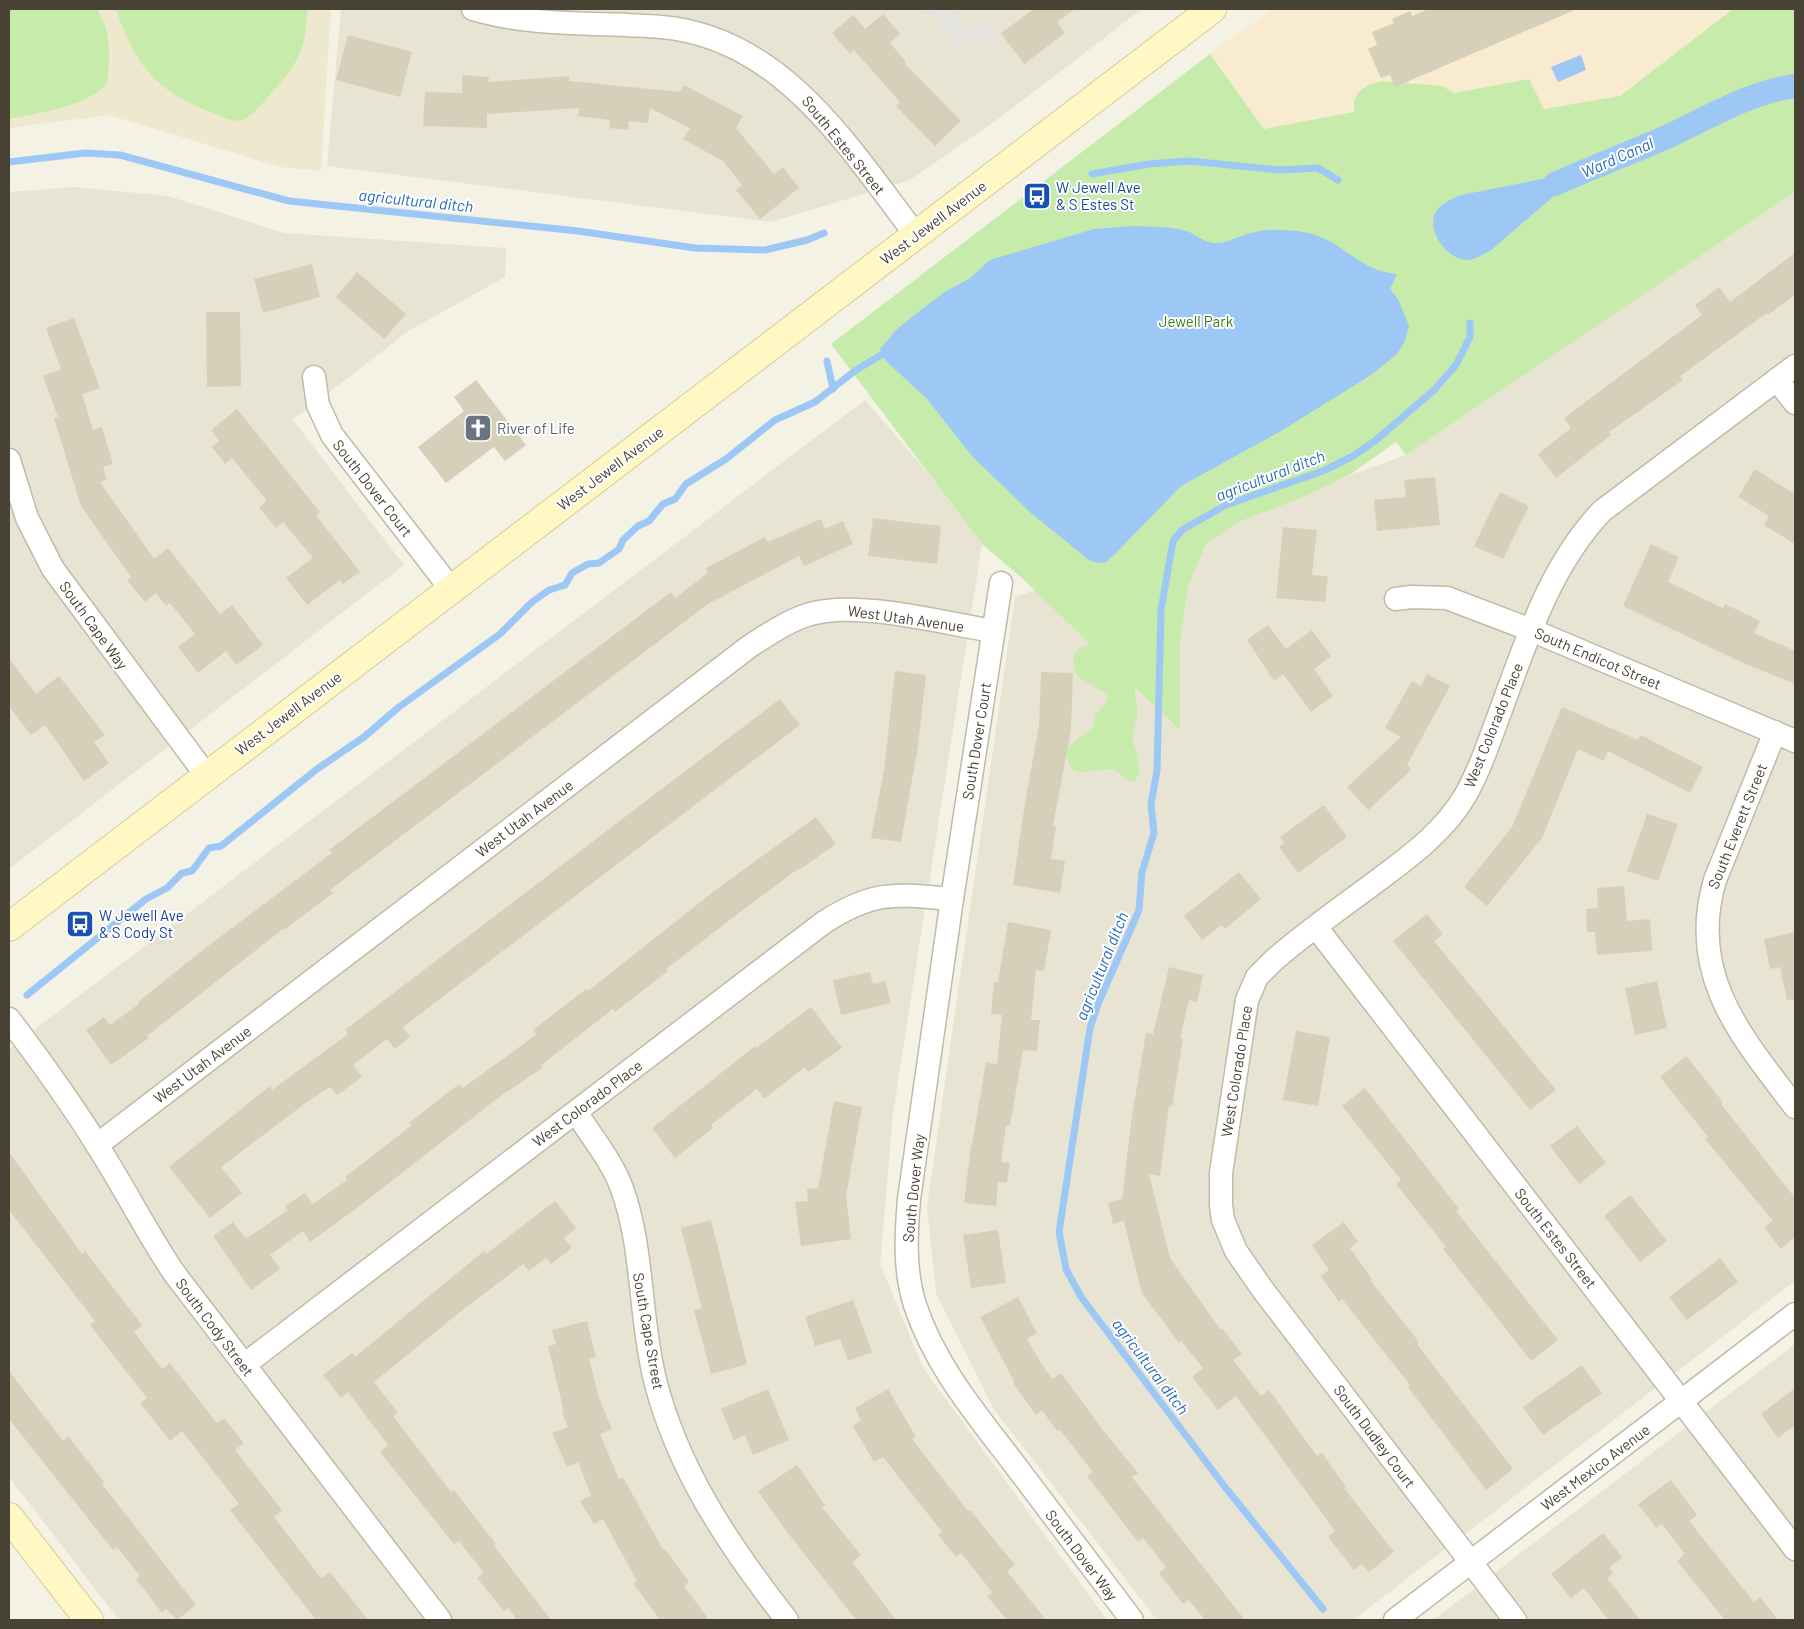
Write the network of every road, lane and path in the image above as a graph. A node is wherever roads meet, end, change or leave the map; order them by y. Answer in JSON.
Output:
{"nodes":[{"id":1,"x":473,"y":9,"type":"edge"},
{"id":2,"x":1212,"y":9,"type":"edge"},
{"id":3,"x":586,"y":16,"type":"edge"},
{"id":4,"x":916,"y":235,"type":"junction"},
{"id":5,"x":1795,"y":366,"type":"edge"},
{"id":6,"x":314,"y":378,"type":"dead end"},
{"id":7,"x":1777,"y":380,"type":"junction"},
{"id":8,"x":1795,"y":402,"type":"edge"},
{"id":9,"x":9,"y":460,"type":"edge"},
{"id":10,"x":1001,"y":583,"type":"dead end"},
{"id":11,"x":451,"y":589,"type":"junction"},
{"id":12,"x":1396,"y":599,"type":"dead end"},
{"id":13,"x":1531,"y":630,"type":"junction"},
{"id":14,"x":993,"y":631,"type":"junction"},
{"id":15,"x":1775,"y":732,"type":"junction"},
{"id":16,"x":1795,"y":741,"type":"edge"},
{"id":17,"x":206,"y":775,"type":"junction"},
{"id":18,"x":952,"y":899,"type":"junction"},
{"id":19,"x":9,"y":927,"type":"edge"},
{"id":20,"x":1316,"y":927,"type":"junction"},
{"id":21,"x":9,"y":1019,"type":"edge"},
{"id":22,"x":1795,"y":1107,"type":"edge"},
{"id":23,"x":576,"y":1112,"type":"junction"},
{"id":24,"x":97,"y":1145,"type":"junction"},
{"id":25,"x":1236,"y":1251,"type":"joint"},
{"id":26,"x":1795,"y":1314,"type":"edge"},
{"id":27,"x":244,"y":1365,"type":"junction"},
{"id":28,"x":1681,"y":1401,"type":"junction"},
{"id":29,"x":9,"y":1517,"type":"edge"},
{"id":30,"x":1795,"y":1549,"type":"edge"},
{"id":31,"x":1470,"y":1562,"type":"junction"},
{"id":32,"x":89,"y":1620,"type":"edge"},
{"id":33,"x":440,"y":1620,"type":"edge"},
{"id":34,"x":787,"y":1620,"type":"edge"},
{"id":35,"x":1132,"y":1620,"type":"edge"},
{"id":36,"x":1395,"y":1620,"type":"edge"},
{"id":37,"x":1515,"y":1620,"type":"edge"}],
"edges":[{"from":1,"to":3,"type":"street","name":"South Estes Street"},
{"from":2,"to":4,"type":"main road","name":"West Jewell Avenue"},
{"from":3,"to":4,"type":"street","name":"South Estes Street"},
{"from":4,"to":11,"type":"main road","name":"West Jewell Avenue"},
{"from":5,"to":7,"type":"street","name":"West Colorado Place"},
{"from":6,"to":11,"type":"street","name":"South Dover Court"},
{"from":7,"to":8,"type":"street"},
{"from":7,"to":13,"type":"street","name":"West Colorado Place"},
{"from":9,"to":17,"type":"street","name":"South Cape Way"},
{"from":10,"to":14,"type":"street","name":"South Dover Court"},
{"from":11,"to":17,"type":"main road","name":"West Jewell Avenue"},
{"from":12,"to":13,"type":"street","name":"South Endicot Street"},
{"from":13,"to":15,"type":"street","name":"South Endicot Street"},
{"from":13,"to":20,"type":"street","name":"West Colorado Place"},
{"from":14,"to":18,"type":"street","name":"South Dover Court"},
{"from":14,"to":24,"type":"street","name":"West Utah Avenue"},
{"from":15,"to":16,"type":"street","name":"South Endicot Street"},
{"from":15,"to":22,"type":"street","name":"South Everett Street"},
{"from":17,"to":19,"type":"main road","name":"West Jewell Avenue"},
{"from":18,"to":23,"type":"street","name":"West Colorado Place"},
{"from":18,"to":35,"type":"street","name":"South Dover Way"},
{"from":20,"to":25,"type":"street","name":"West Colorado Place"},
{"from":20,"to":28,"type":"street","name":"South Estes Street"},
{"from":21,"to":24,"type":"street","name":"South Cody Street"},
{"from":23,"to":27,"type":"street","name":"West Colorado Place"},
{"from":23,"to":34,"type":"street","name":"South Cape Street"},
{"from":24,"to":27,"type":"street","name":"South Cody Street"},
{"from":25,"to":31,"type":"street","name":"South Dudley Court"},
{"from":26,"to":28,"type":"street","name":"West Mexico Avenue"},
{"from":27,"to":33,"type":"street","name":"South Cody Street"},
{"from":28,"to":30,"type":"street","name":"South Estes Street"},
{"from":28,"to":31,"type":"street","name":"West Mexico Avenue"},
{"from":29,"to":32,"type":"main road"},
{"from":31,"to":36,"type":"street","name":"West Mexico Avenue"},
{"from":31,"to":37,"type":"street","name":"South Dudley Court"}]}
